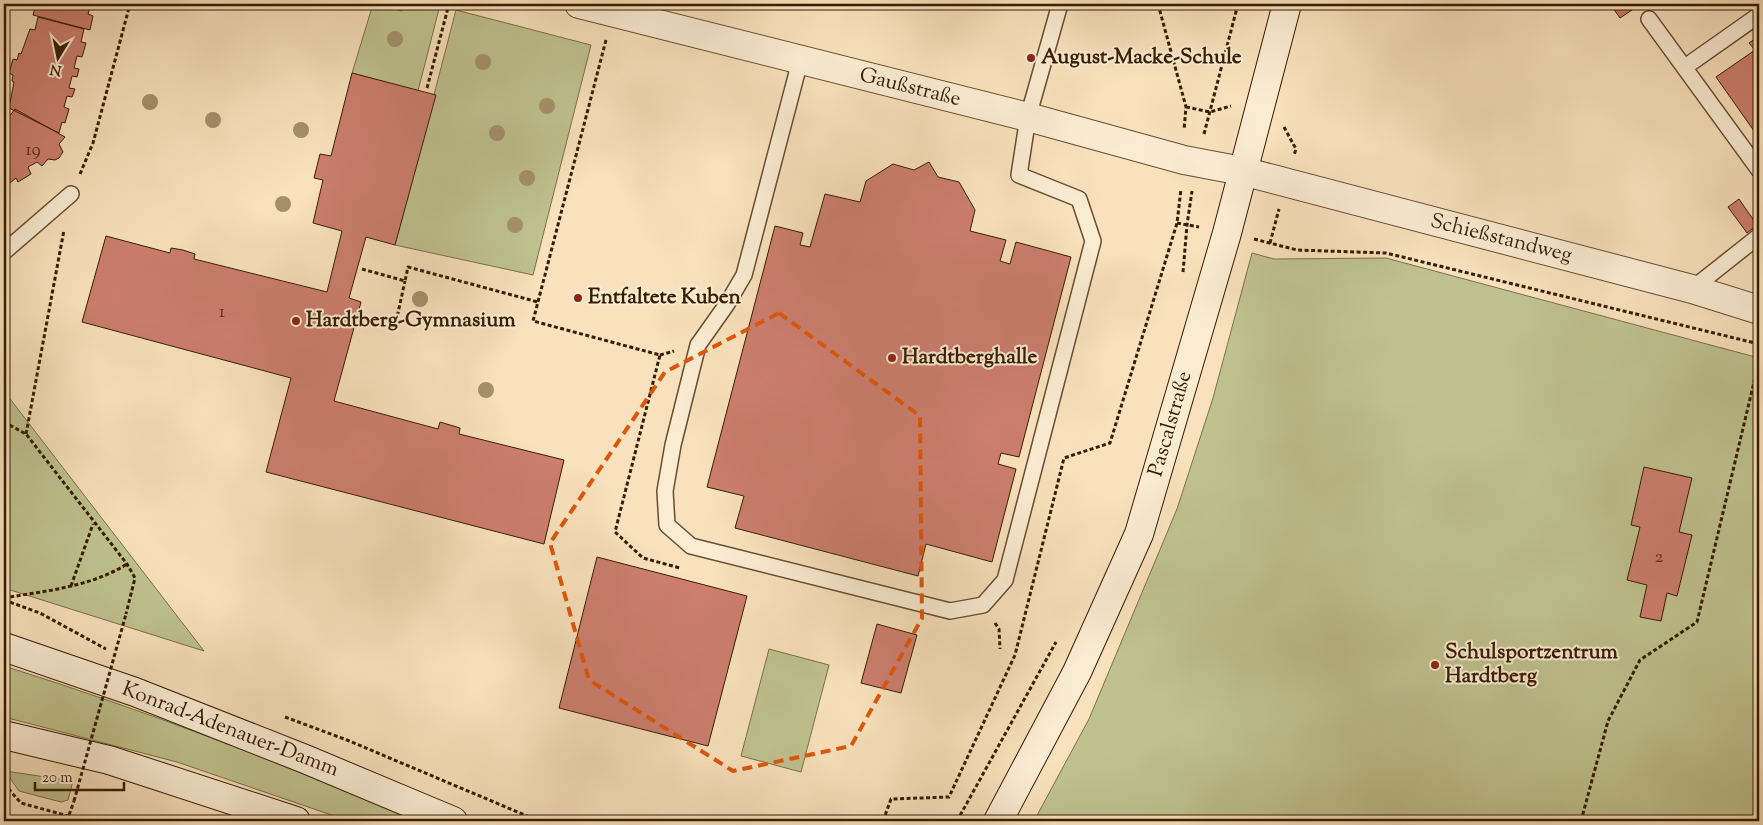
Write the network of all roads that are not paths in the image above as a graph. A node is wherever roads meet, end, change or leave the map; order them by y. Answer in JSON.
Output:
{"nodes":[{"id":1,"x":579,"y":4,"type":"edge"},
{"id":2,"x":1060,"y":4,"type":"edge"},
{"id":3,"x":1287,"y":4,"type":"edge"},
{"id":4,"x":1759,"y":15,"type":"edge"},
{"id":5,"x":1649,"y":19,"type":"dead end"},
{"id":6,"x":800,"y":61,"type":"junction"},
{"id":7,"x":1685,"y":68,"type":"junction"},
{"id":8,"x":1028,"y":117,"type":"junction"},
{"id":9,"x":1759,"y":170,"type":"edge"},
{"id":10,"x":1242,"y":171,"type":"junction"},
{"id":11,"x":71,"y":194,"type":"road end"},
{"id":12,"x":1759,"y":236,"type":"edge"},
{"id":13,"x":4,"y":252,"type":"edge"},
{"id":14,"x":1692,"y":289,"type":"junction"},
{"id":15,"x":1759,"y":310,"type":"edge"},
{"id":16,"x":4,"y":647,"type":"edge"},
{"id":17,"x":4,"y":735,"type":"edge"},
{"id":18,"x":296,"y":821,"type":"edge"},
{"id":19,"x":453,"y":821,"type":"edge"},
{"id":20,"x":998,"y":821,"type":"edge"}],
"edges":[{"from":1,"to":6,"type":"street","name":"Gaußstraße"},
{"from":2,"to":8,"type":"lane"},
{"from":3,"to":10,"type":"street","name":"Pascalstraße"},
{"from":4,"to":7,"type":"lane"},
{"from":5,"to":7,"type":"lane"},
{"from":6,"to":8,"type":"street","name":"Gaußstraße"},
{"from":6,"to":8,"type":"lane"},
{"from":7,"to":9,"type":"lane"},
{"from":8,"to":10,"type":"street","name":"Gaußstraße"},
{"from":10,"to":14,"type":"street","name":"Schießstandweg"},
{"from":10,"to":20,"type":"street","name":"Pascalstraße"},
{"from":11,"to":13,"type":"lane"},
{"from":12,"to":14,"type":"lane"},
{"from":14,"to":15,"type":"street","name":"Schießstandweg"},
{"from":16,"to":19,"type":"street","name":"Konrad-Adenauer-Damm"},
{"from":17,"to":18,"type":"street"}]}
